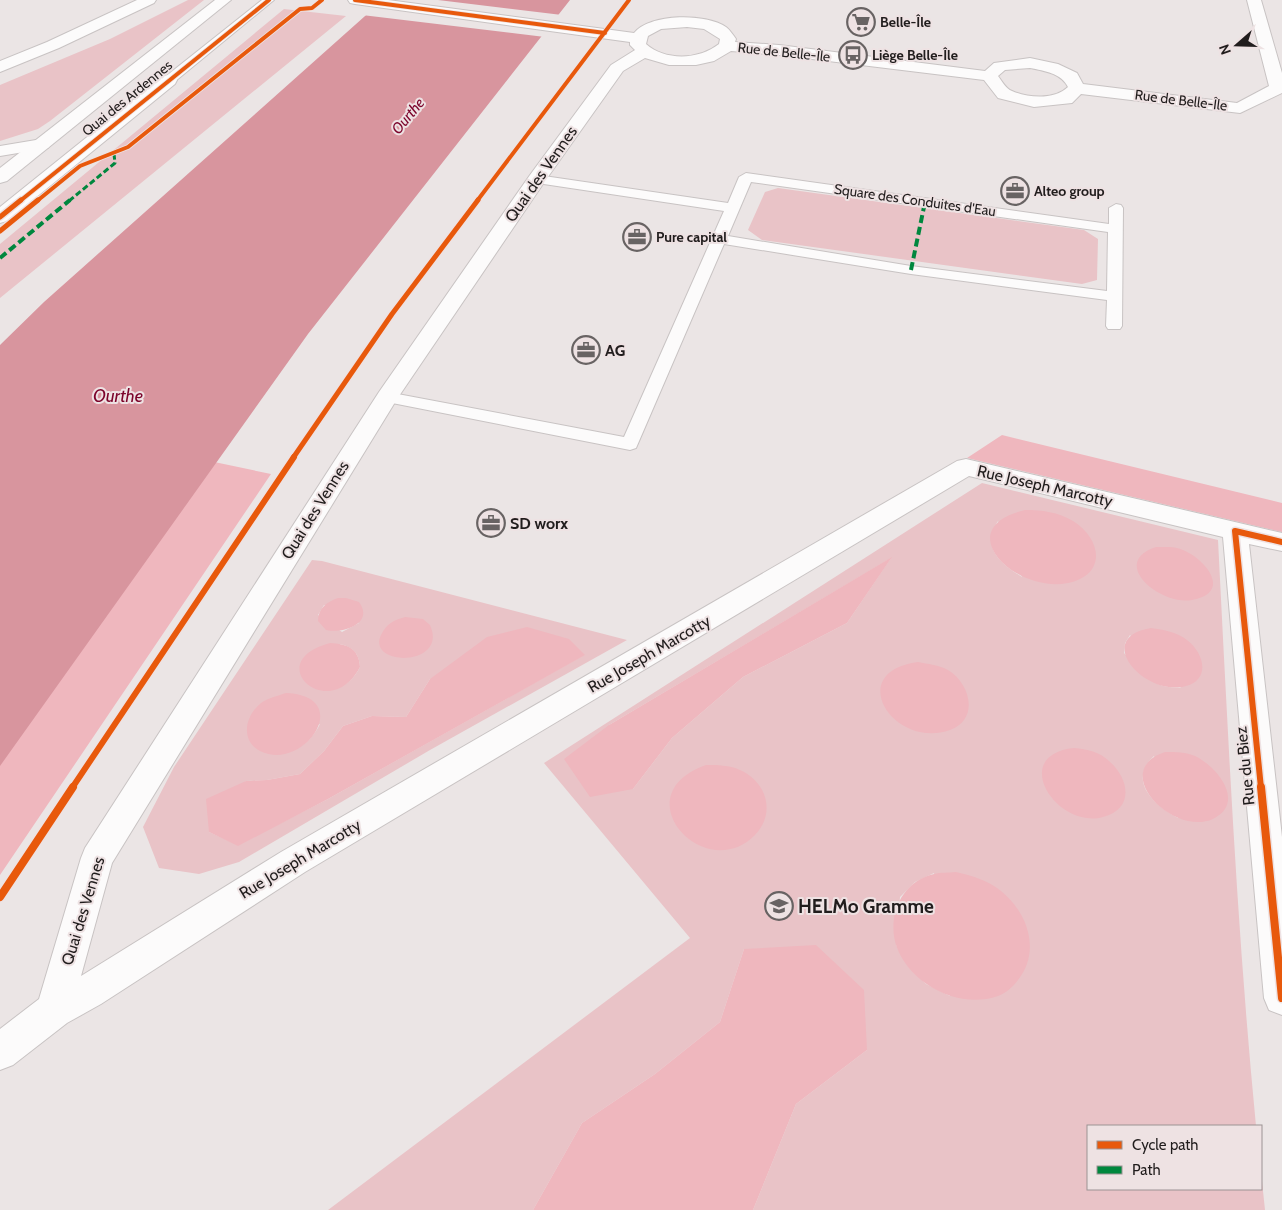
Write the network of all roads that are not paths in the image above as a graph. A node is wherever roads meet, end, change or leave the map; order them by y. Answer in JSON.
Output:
{"nodes":[{"id":1,"x":149,"y":0,"type":"edge"},
{"id":2,"x":224,"y":0,"type":"edge"},
{"id":3,"x":269,"y":0,"type":"edge"},
{"id":4,"x":355,"y":0,"type":"edge"},
{"id":5,"x":1254,"y":0,"type":"edge"},
{"id":6,"x":641,"y":44,"type":"junction"},
{"id":7,"x":727,"y":46,"type":"junction"},
{"id":8,"x":0,"y":66,"type":"edge"},
{"id":9,"x":989,"y":76,"type":"junction"},
{"id":10,"x":170,"y":80,"type":"joint"},
{"id":11,"x":1078,"y":88,"type":"junction"},
{"id":12,"x":42,"y":144,"type":"junction"},
{"id":13,"x":0,"y":151,"type":"edge"},
{"id":14,"x":0,"y":178,"type":"edge"},
{"id":15,"x":537,"y":179,"type":"junction"},
{"id":16,"x":733,"y":208,"type":"junction"},
{"id":17,"x":1116,"y":208,"type":"dead end"},
{"id":18,"x":0,"y":217,"type":"edge"},
{"id":19,"x":1116,"y":229,"type":"junction"},
{"id":20,"x":720,"y":239,"type":"junction"},
{"id":21,"x":1114,"y":296,"type":"junction"},
{"id":22,"x":1114,"y":326,"type":"dead end"},
{"id":23,"x":387,"y":397,"type":"junction"},
{"id":24,"x":1235,"y":531,"type":"junction"},
{"id":25,"x":1282,"y":542,"type":"edge"},
{"id":26,"x":1282,"y":998,"type":"edge"},
{"id":27,"x":54,"y":1010,"type":"junction"},
{"id":28,"x":0,"y":1052,"type":"edge"}],
"edges":[{"from":1,"to":8,"type":"street"},
{"from":2,"to":12,"type":"street","name":"Quai des Ardennes"},
{"from":3,"to":10,"type":"lane","name":"Quai des Ardennes"},
{"from":4,"to":6,"type":"street"},
{"from":5,"to":11,"type":"street","name":"Rue de Belle-Île"},
{"from":6,"to":7,"type":"street"},
{"from":6,"to":7,"type":"street","name":"Quai des Vennes"},
{"from":6,"to":15,"type":"street","name":"Quai des Vennes"},
{"from":7,"to":9,"type":"street","name":"Rue de Belle-Île"},
{"from":9,"to":11,"type":"street"},
{"from":9,"to":11,"type":"street"},
{"from":10,"to":18,"type":"street","name":"Quai des Ardennes"},
{"from":12,"to":13,"type":"street"},
{"from":12,"to":14,"type":"street","name":"Quai des Ardennes"},
{"from":15,"to":16,"type":"lane"},
{"from":15,"to":23,"type":"street","name":"Quai des Vennes"},
{"from":16,"to":19,"type":"lane","name":"Square des Conduites d'Eau"},
{"from":16,"to":20,"type":"lane","name":"Square des Conduites d'Eau"},
{"from":17,"to":19,"type":"lane"},
{"from":19,"to":21,"type":"lane"},
{"from":20,"to":21,"type":"lane"},
{"from":20,"to":23,"type":"lane","name":"Square des Conduites d'Eau"},
{"from":21,"to":22,"type":"lane"},
{"from":23,"to":27,"type":"street","name":"Quai des Vennes"},
{"from":24,"to":25,"type":"street","name":"Rue Joseph Marcotty"},
{"from":24,"to":26,"type":"street","name":"Rue du Biez"},
{"from":24,"to":27,"type":"street","name":"Rue Joseph Marcotty"},
{"from":27,"to":28,"type":"street","name":"Rue Joseph Marcotty"}]}
